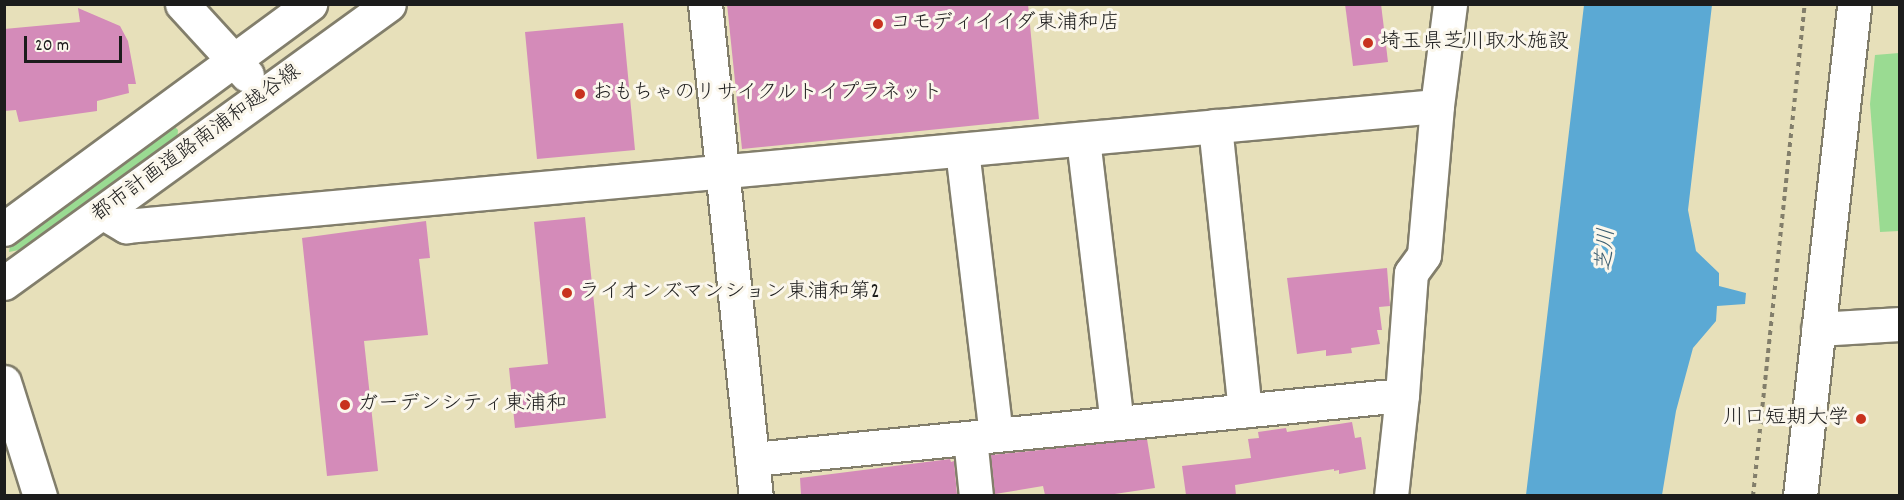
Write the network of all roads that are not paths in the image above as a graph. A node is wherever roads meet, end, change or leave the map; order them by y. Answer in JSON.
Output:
{"nodes":[{"id":1,"x":182,"y":4,"type":"edge"},
{"id":2,"x":310,"y":4,"type":"edge"},
{"id":3,"x":389,"y":4,"type":"edge"},
{"id":4,"x":705,"y":4,"type":"edge"},
{"id":5,"x":1450,"y":4,"type":"edge"},
{"id":6,"x":1854,"y":4,"type":"edge"},
{"id":7,"x":234,"y":60,"type":"junction"},
{"id":8,"x":265,"y":94,"type":"junction"},
{"id":9,"x":1437,"y":106,"type":"junction"},
{"id":10,"x":1215,"y":126,"type":"junction"},
{"id":11,"x":1083,"y":138,"type":"junction"},
{"id":12,"x":962,"y":150,"type":"junction"},
{"id":13,"x":724,"y":172,"type":"junction"},
{"id":14,"x":104,"y":213,"type":"junction"},
{"id":15,"x":4,"y":229,"type":"edge"},
{"id":16,"x":4,"y":284,"type":"edge"},
{"id":17,"x":1899,"y":324,"type":"edge"},
{"id":18,"x":1818,"y":329,"type":"junction"},
{"id":19,"x":4,"y":382,"type":"edge"},
{"id":20,"x":1402,"y":395,"type":"junction"},
{"id":21,"x":1245,"y":411,"type":"junction"},
{"id":22,"x":1117,"y":423,"type":"junction"},
{"id":23,"x":983,"y":436,"type":"junction"},
{"id":24,"x":753,"y":459,"type":"junction"},
{"id":25,"x":40,"y":495,"type":"edge"},
{"id":26,"x":756,"y":495,"type":"edge"},
{"id":27,"x":976,"y":495,"type":"edge"},
{"id":28,"x":1391,"y":495,"type":"edge"},
{"id":29,"x":1800,"y":495,"type":"edge"}],
"edges":[{"from":1,"to":7,"type":"street"},
{"from":2,"to":7,"type":"street"},
{"from":3,"to":8,"type":"street","name":"都市計画道路南浦和越谷線"},
{"from":4,"to":13,"type":"street"},
{"from":5,"to":9,"type":"street"},
{"from":6,"to":18,"type":"street"},
{"from":7,"to":8,"type":"street"},
{"from":7,"to":15,"type":"street"},
{"from":8,"to":14,"type":"street","name":"都市計画道路南浦和越谷線"},
{"from":9,"to":10,"type":"street"},
{"from":9,"to":20,"type":"street"},
{"from":10,"to":11,"type":"street"},
{"from":10,"to":21,"type":"street"},
{"from":11,"to":12,"type":"street"},
{"from":11,"to":22,"type":"street"},
{"from":12,"to":13,"type":"street"},
{"from":12,"to":23,"type":"street"},
{"from":13,"to":14,"type":"street"},
{"from":13,"to":24,"type":"street"},
{"from":14,"to":16,"type":"street","name":"都市計画道路南浦和越谷線"},
{"from":17,"to":18,"type":"street"},
{"from":18,"to":29,"type":"street"},
{"from":19,"to":25,"type":"street"},
{"from":20,"to":21,"type":"street"},
{"from":20,"to":28,"type":"street"},
{"from":21,"to":22,"type":"street"},
{"from":22,"to":23,"type":"street"},
{"from":23,"to":24,"type":"street"},
{"from":23,"to":27,"type":"street"},
{"from":24,"to":26,"type":"street"}]}
